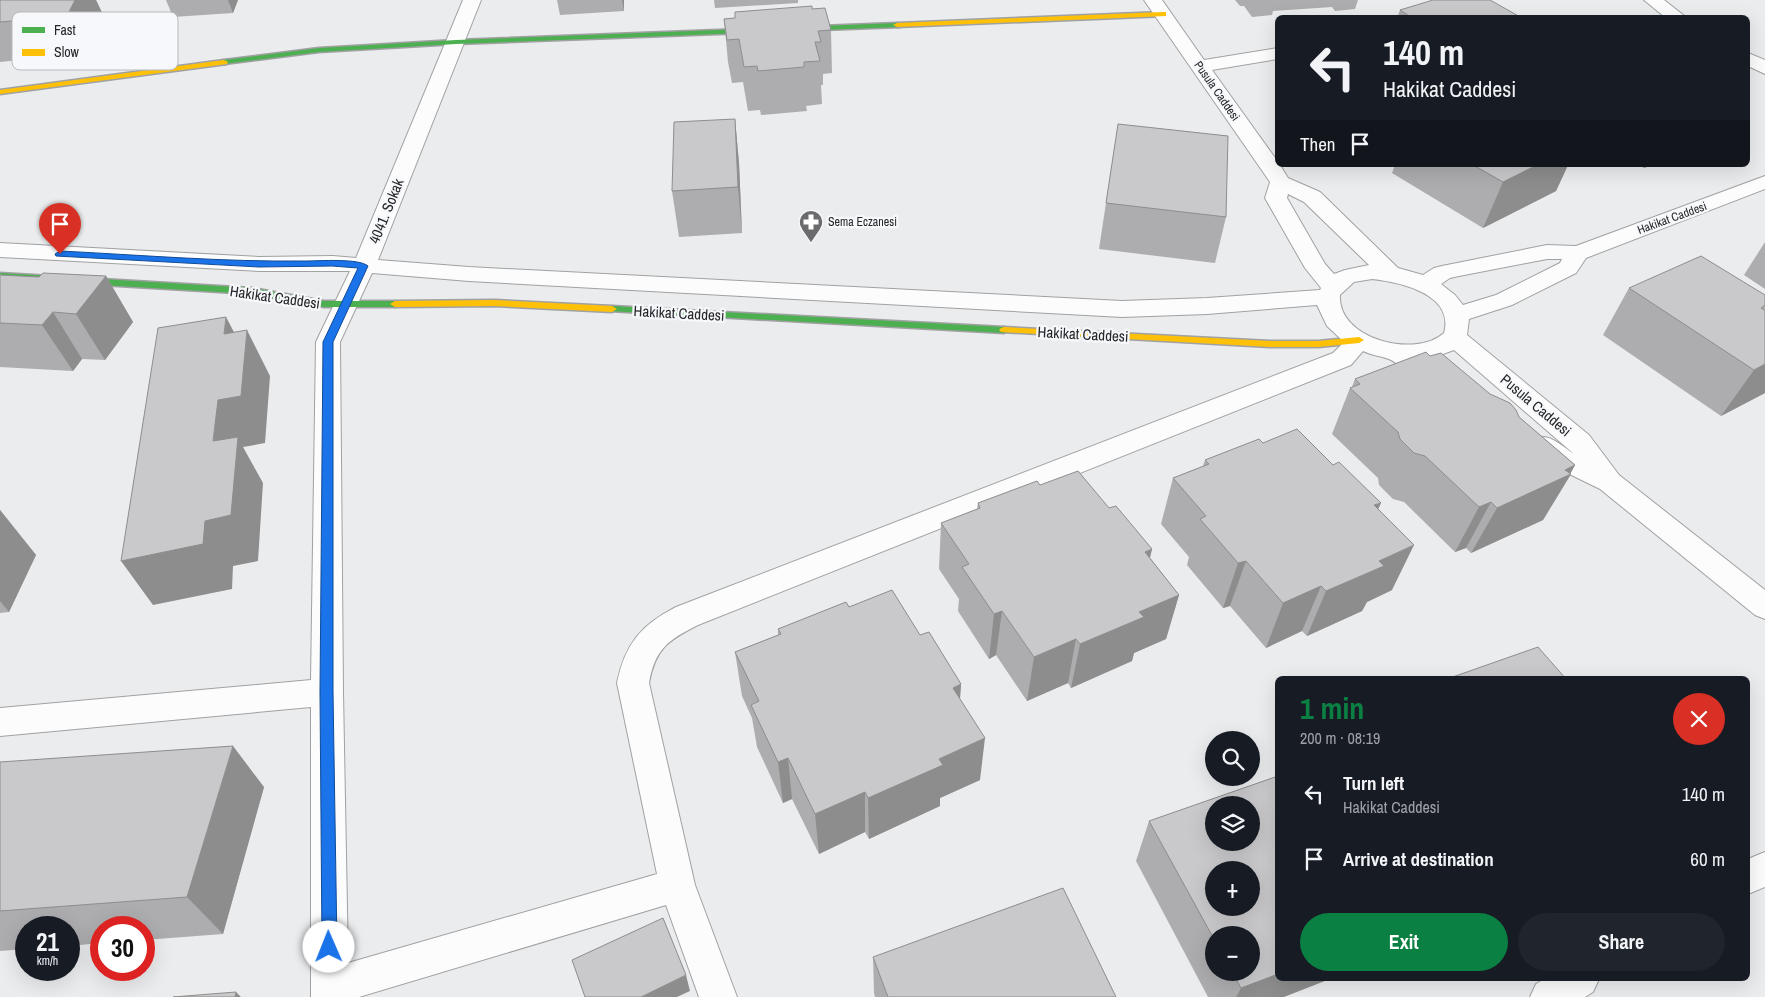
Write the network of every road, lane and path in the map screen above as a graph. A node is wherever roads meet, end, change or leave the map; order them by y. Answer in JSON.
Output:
{"nodes":[{"id":1,"x":472,"y":0,"type":"edge"},
{"id":2,"x":1653,"y":0,"type":"edge"},
{"id":3,"x":1158,"y":7,"type":"edge"},
{"id":4,"x":1674,"y":15,"type":"edge"},
{"id":5,"x":456,"y":42,"type":"junction"},
{"id":6,"x":1275,"y":53,"type":"edge"},
{"id":7,"x":1750,"y":60,"type":"edge"},
{"id":8,"x":1200,"y":66,"type":"junction"},
{"id":9,"x":1765,"y":68,"type":"edge"},
{"id":10,"x":178,"y":69,"type":"edge"},
{"id":11,"x":167,"y":70,"type":"edge"},
{"id":12,"x":0,"y":92,"type":"edge"},
{"id":13,"x":1281,"y":182,"type":"junction"},
{"id":14,"x":1765,"y":182,"type":"edge"},
{"id":15,"x":0,"y":250,"type":"edge"},
{"id":16,"x":1578,"y":253,"type":"junction"},
{"id":17,"x":364,"y":266,"type":"junction"},
{"id":18,"x":1390,"y":273,"type":"junction"},
{"id":19,"x":0,"y":276,"type":"edge"},
{"id":20,"x":1425,"y":284,"type":"junction"},
{"id":21,"x":1331,"y":292,"type":"junction"},
{"id":22,"x":346,"y":304,"type":"junction"},
{"id":23,"x":1455,"y":326,"type":"junction"},
{"id":24,"x":1359,"y":340,"type":"junction"},
{"id":25,"x":1395,"y":352,"type":"junction"},
{"id":26,"x":1461,"y":393,"type":"edge"},
{"id":27,"x":1525,"y":434,"type":"edge"},
{"id":28,"x":1610,"y":482,"type":"junction"},
{"id":29,"x":1765,"y":607,"type":"edge"},
{"id":30,"x":327,"y":692,"type":"junction"},
{"id":31,"x":0,"y":722,"type":"edge"},
{"id":32,"x":1765,"y":868,"type":"edge"},
{"id":33,"x":1750,"y":877,"type":"edge"},
{"id":34,"x":677,"y":885,"type":"junction"},
{"id":35,"x":1577,"y":981,"type":"edge"},
{"id":36,"x":330,"y":992,"type":"edge"},
{"id":37,"x":718,"y":997,"type":"edge"},
{"id":38,"x":1550,"y":997,"type":"edge"}],
"edges":[{"from":1,"to":5,"type":"street","name":"4041. Sokak"},
{"from":2,"to":4,"type":"street"},
{"from":3,"to":5,"type":"street"},
{"from":3,"to":8,"type":"street","name":"Pusula Caddesi"},
{"from":5,"to":10,"type":"street"},
{"from":5,"to":17,"type":"street","name":"4041. Sokak"},
{"from":6,"to":8,"type":"street"},
{"from":7,"to":9,"type":"street"},
{"from":8,"to":13,"type":"street","name":"Pusula Caddesi"},
{"from":11,"to":12,"type":"street"},
{"from":13,"to":18,"type":"street","name":"Pusula Caddesi"},
{"from":13,"to":21,"type":"street"},
{"from":14,"to":16,"type":"street","name":"Hakikat Caddesi"},
{"from":15,"to":17,"type":"street","name":"Hakikat Caddesi"},
{"from":16,"to":20,"type":"street","name":"Hakikat Caddesi"},
{"from":16,"to":23,"type":"street","name":"Hakikat Caddesi"},
{"from":17,"to":21,"type":"street","name":"Hakikat Caddesi"},
{"from":17,"to":22,"type":"street","name":"4041. Sokak"},
{"from":18,"to":20,"type":"street"},
{"from":18,"to":21,"type":"street"},
{"from":19,"to":22,"type":"street","name":"Hakikat Caddesi"},
{"from":20,"to":23,"type":"street"},
{"from":21,"to":24,"type":"street"},
{"from":22,"to":24,"type":"street","name":"Hakikat Caddesi"},
{"from":22,"to":30,"type":"street","name":"4041. Sokak"},
{"from":23,"to":25,"type":"street"},
{"from":23,"to":28,"type":"street","name":"Pusula Caddesi"},
{"from":24,"to":25,"type":"street"},
{"from":24,"to":34,"type":"street"},
{"from":25,"to":26,"type":"street"},
{"from":27,"to":28,"type":"street","name":"Pusula Caddesi"},
{"from":28,"to":29,"type":"street","name":"Pusula Caddesi"},
{"from":30,"to":31,"type":"street"},
{"from":30,"to":36,"type":"street","name":"4041. Sokak"},
{"from":32,"to":33,"type":"street"},
{"from":34,"to":36,"type":"street"},
{"from":34,"to":37,"type":"street"},
{"from":35,"to":38,"type":"street"}]}
